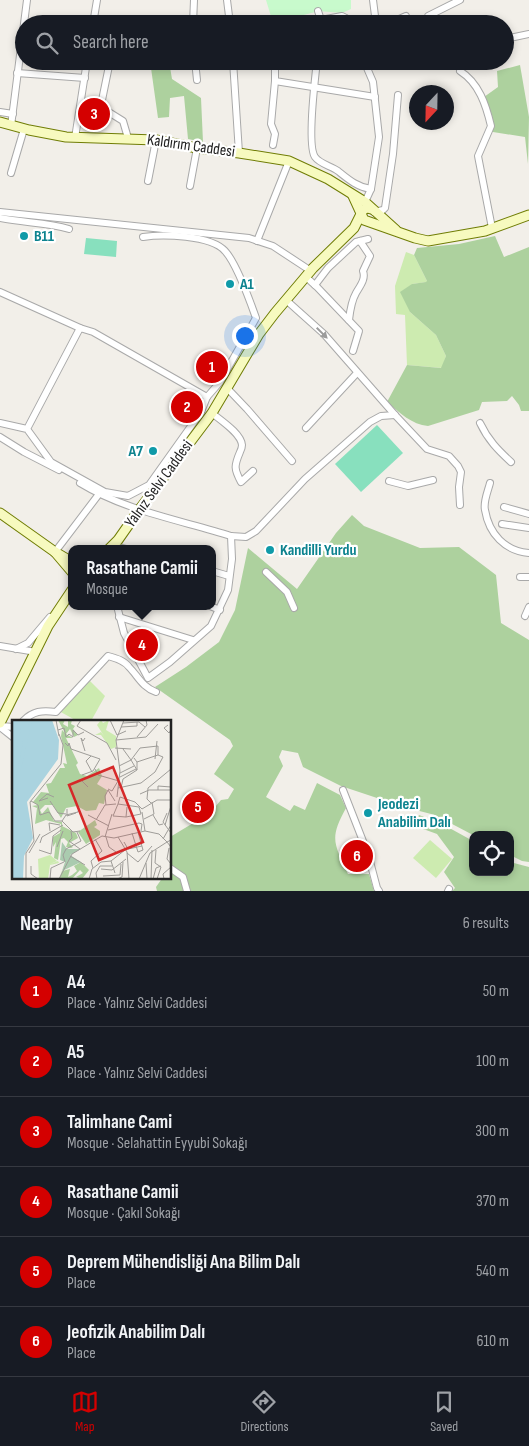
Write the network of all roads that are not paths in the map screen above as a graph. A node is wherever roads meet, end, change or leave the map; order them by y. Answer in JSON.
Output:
{"nodes":[{"id":1,"x":27,"y":0,"type":"edge"},
{"id":2,"x":97,"y":0,"type":"edge"},
{"id":3,"x":194,"y":0,"type":"edge"},
{"id":4,"x":227,"y":0,"type":"edge"},
{"id":5,"x":373,"y":0,"type":"edge"},
{"id":6,"x":460,"y":0,"type":"edge"},
{"id":7,"x":318,"y":11,"type":"dead end"},
{"id":8,"x":25,"y":15,"type":"edge"},
{"id":9,"x":94,"y":15,"type":"edge"},
{"id":10,"x":193,"y":15,"type":"edge"},
{"id":11,"x":229,"y":15,"type":"edge"},
{"id":12,"x":319,"y":15,"type":"edge"},
{"id":13,"x":375,"y":15,"type":"edge"},
{"id":14,"x":430,"y":15,"type":"edge"},
{"id":15,"x":529,"y":34,"type":"edge"},
{"id":16,"x":514,"y":37,"type":"edge"},
{"id":17,"x":17,"y":70,"type":"edge"},
{"id":18,"x":86,"y":70,"type":"edge"},
{"id":19,"x":108,"y":70,"type":"edge"},
{"id":20,"x":196,"y":70,"type":"edge"},
{"id":21,"x":234,"y":70,"type":"edge"},
{"id":22,"x":276,"y":70,"type":"edge"},
{"id":23,"x":315,"y":70,"type":"edge"},
{"id":24,"x":368,"y":70,"type":"edge"},
{"id":25,"x":460,"y":70,"type":"edge"},
{"id":26,"x":17,"y":73,"type":"junction"},
{"id":27,"x":85,"y":78,"type":"junction"},
{"id":28,"x":197,"y":80,"type":"dead end"},
{"id":29,"x":275,"y":81,"type":"junction"},
{"id":30,"x":314,"y":87,"type":"junction"},
{"id":31,"x":398,"y":95,"type":"dead end"},
{"id":32,"x":375,"y":97,"type":"junction"},
{"id":33,"x":0,"y":112,"type":"edge"},
{"id":34,"x":13,"y":114,"type":"junction"},
{"id":35,"x":0,"y":123,"type":"edge"},
{"id":36,"x":11,"y":126,"type":"junction"},
{"id":37,"x":24,"y":129,"type":"junction"},
{"id":38,"x":75,"y":138,"type":"junction"},
{"id":39,"x":128,"y":138,"type":"junction"},
{"id":40,"x":156,"y":140,"type":"junction"},
{"id":41,"x":273,"y":145,"type":"dead end"},
{"id":42,"x":197,"y":148,"type":"junction"},
{"id":43,"x":239,"y":152,"type":"junction"},
{"id":44,"x":289,"y":161,"type":"junction"},
{"id":45,"x":11,"y":173,"type":"dead end"},
{"id":46,"x":148,"y":181,"type":"dead end"},
{"id":47,"x":190,"y":186,"type":"dead end"},
{"id":48,"x":371,"y":189,"type":"junction"},
{"id":49,"x":353,"y":196,"type":"junction"},
{"id":50,"x":370,"y":208,"type":"junction"},
{"id":51,"x":0,"y":212,"type":"edge"},
{"id":52,"x":362,"y":214,"type":"junction"},
{"id":53,"x":529,"y":215,"type":"edge"},
{"id":54,"x":0,"y":218,"type":"edge"},
{"id":55,"x":368,"y":221,"type":"junction"},
{"id":56,"x":354,"y":228,"type":"junction"},
{"id":57,"x":492,"y":228,"type":"junction"},
{"id":58,"x":69,"y":229,"type":"dead end"},
{"id":59,"x":396,"y":230,"type":"junction"},
{"id":60,"x":142,"y":237,"type":"dead end"},
{"id":61,"x":368,"y":239,"type":"dead end"},
{"id":62,"x":257,"y":241,"type":"junction"},
{"id":63,"x":360,"y":241,"type":"junction"},
{"id":64,"x":309,"y":274,"type":"junction"},
{"id":65,"x":315,"y":285,"type":"junction"},
{"id":66,"x":0,"y":292,"type":"edge"},
{"id":67,"x":286,"y":300,"type":"junction"},
{"id":68,"x":349,"y":320,"type":"junction"},
{"id":69,"x":80,"y":328,"type":"junction"},
{"id":70,"x":353,"y":351,"type":"dead end"},
{"id":71,"x":357,"y":373,"type":"junction"},
{"id":72,"x":227,"y":388,"type":"junction"},
{"id":73,"x":207,"y":397,"type":"junction"},
{"id":74,"x":212,"y":413,"type":"junction"},
{"id":75,"x":394,"y":416,"type":"junction"},
{"id":76,"x":0,"y":423,"type":"edge"},
{"id":77,"x":480,"y":423,"type":"dead end"},
{"id":78,"x":306,"y":428,"type":"dead end"},
{"id":79,"x":27,"y":429,"type":"junction"},
{"id":80,"x":0,"y":437,"type":"edge"},
{"id":81,"x":292,"y":461,"type":"dead end"},
{"id":82,"x":511,"y":462,"type":"dead end"},
{"id":83,"x":253,"y":471,"type":"dead end"},
{"id":84,"x":433,"y":480,"type":"dead end"},
{"id":85,"x":389,"y":481,"type":"dead end"},
{"id":86,"x":490,"y":483,"type":"dead end"},
{"id":87,"x":99,"y":494,"type":"junction"},
{"id":88,"x":460,"y":504,"type":"dead end"},
{"id":89,"x":504,"y":507,"type":"dead end"},
{"id":90,"x":139,"y":510,"type":"junction"},
{"id":91,"x":0,"y":513,"type":"edge"},
{"id":92,"x":529,"y":513,"type":"edge"},
{"id":93,"x":502,"y":524,"type":"dead end"},
{"id":94,"x":528,"y":527,"type":"edge"},
{"id":95,"x":231,"y":536,"type":"junction"},
{"id":96,"x":116,"y":545,"type":"edge"},
{"id":97,"x":55,"y":552,"type":"junction"},
{"id":98,"x":529,"y":553,"type":"edge"},
{"id":99,"x":68,"y":560,"type":"edge"},
{"id":100,"x":68,"y":567,"type":"edge"},
{"id":101,"x":266,"y":572,"type":"dead end"},
{"id":102,"x":216,"y":573,"type":"edge"},
{"id":103,"x":230,"y":576,"type":"junction"},
{"id":104,"x":520,"y":577,"type":"dead end"},
{"id":105,"x":529,"y":577,"type":"edge"},
{"id":106,"x":68,"y":595,"type":"edge"},
{"id":107,"x":529,"y":607,"type":"edge"},
{"id":108,"x":216,"y":608,"type":"edge"},
{"id":109,"x":294,"y":608,"type":"dead end"},
{"id":110,"x":118,"y":610,"type":"edge"},
{"id":111,"x":220,"y":610,"type":"junction"},
{"id":112,"x":55,"y":613,"type":"junction"},
{"id":113,"x":525,"y":616,"type":"dead end"},
{"id":114,"x":119,"y":617,"type":"junction"},
{"id":115,"x":193,"y":640,"type":"junction"},
{"id":116,"x":1,"y":647,"type":"edge"},
{"id":117,"x":16,"y":649,"type":"junction"},
{"id":118,"x":36,"y":652,"type":"junction"},
{"id":119,"x":156,"y":692,"type":"dead end"},
{"id":120,"x":3,"y":709,"type":"edge"},
{"id":121,"x":24,"y":720,"type":"edge"},
{"id":122,"x":0,"y":725,"type":"edge"},
{"id":123,"x":12,"y":736,"type":"edge"},
{"id":124,"x":342,"y":790,"type":"dead end"},
{"id":125,"x":171,"y":869,"type":"edge"},
{"id":126,"x":187,"y":891,"type":"edge"},
{"id":127,"x":379,"y":891,"type":"edge"}],
"edges":[{"from":1,"to":8,"type":"street"},
{"from":2,"to":9,"type":"street"},
{"from":3,"to":10,"type":"street"},
{"from":4,"to":11,"type":"street"},
{"from":5,"to":13,"type":"street"},
{"from":6,"to":14,"type":"street"},
{"from":7,"to":12,"type":"street"},
{"from":15,"to":16,"type":"street"},
{"from":17,"to":26,"type":"street"},
{"from":18,"to":27,"type":"street"},
{"from":19,"to":39,"type":"street"},
{"from":20,"to":28,"type":"street"},
{"from":21,"to":43,"type":"street"},
{"from":22,"to":29,"type":"street"},
{"from":23,"to":30,"type":"street"},
{"from":24,"to":32,"type":"street"},
{"from":25,"to":57,"type":"street"},
{"from":26,"to":27,"type":"street"},
{"from":26,"to":34,"type":"street"},
{"from":27,"to":38,"type":"street"},
{"from":29,"to":30,"type":"street"},
{"from":29,"to":41,"type":"street"},
{"from":30,"to":32,"type":"street"},
{"from":30,"to":48,"type":"street"},
{"from":31,"to":50,"type":"street"},
{"from":32,"to":48,"type":"street"},
{"from":33,"to":34,"type":"street"},
{"from":34,"to":36,"type":"street"},
{"from":35,"to":36,"type":"street","name":"Kaldırım Caddesi"},
{"from":36,"to":37,"type":"street","name":"Kaldırım Caddesi"},
{"from":37,"to":38,"type":"street","name":"Kaldırım Caddesi"},
{"from":37,"to":45,"type":"street"},
{"from":38,"to":39,"type":"street","name":"Kaldırım Caddesi"},
{"from":39,"to":40,"type":"street","name":"Kaldırım Caddesi"},
{"from":40,"to":42,"type":"street","name":"Kaldırım Caddesi"},
{"from":40,"to":46,"type":"street"},
{"from":42,"to":43,"type":"street","name":"Kaldırım Caddesi"},
{"from":42,"to":47,"type":"street"},
{"from":43,"to":44,"type":"street","name":"Kaldırım Caddesi"},
{"from":44,"to":49,"type":"street","name":"Kaldırım Caddesi"},
{"from":44,"to":62,"type":"street"},
{"from":48,"to":50,"type":"street"},
{"from":49,"to":50,"type":"street"},
{"from":49,"to":52,"type":"street","name":"Kaldırım Caddesi"},
{"from":50,"to":52,"type":"street"},
{"from":50,"to":55,"type":"street"},
{"from":50,"to":59,"type":"street"},
{"from":51,"to":62,"type":"street"},
{"from":52,"to":55,"type":"street"},
{"from":52,"to":56,"type":"street"},
{"from":53,"to":57,"type":"street"},
{"from":54,"to":58,"type":"street"},
{"from":55,"to":56,"type":"street"},
{"from":55,"to":59,"type":"street"},
{"from":56,"to":64,"type":"street","name":"Yalnız Selvi Caddesi"},
{"from":57,"to":59,"type":"street"},
{"from":60,"to":73,"type":"street"},
{"from":61,"to":63,"type":"street"},
{"from":62,"to":64,"type":"street"},
{"from":63,"to":65,"type":"street"},
{"from":63,"to":68,"type":"street"},
{"from":64,"to":65,"type":"street"},
{"from":64,"to":67,"type":"street","name":"Yalnız Selvi Caddesi"},
{"from":65,"to":68,"type":"street"},
{"from":66,"to":69,"type":"street"},
{"from":67,"to":71,"type":"street","one_way":true},
{"from":67,"to":72,"type":"street","name":"Yalnız Selvi Caddesi"},
{"from":68,"to":70,"type":"street"},
{"from":69,"to":73,"type":"street"},
{"from":69,"to":79,"type":"street"},
{"from":71,"to":75,"type":"street"},
{"from":71,"to":78,"type":"street"},
{"from":72,"to":74,"type":"street","name":"Yalnız Selvi Caddesi"},
{"from":72,"to":81,"type":"street"},
{"from":73,"to":79,"type":"street"},
{"from":74,"to":83,"type":"street"},
{"from":74,"to":90,"type":"street","name":"Yalnız Selvi Caddesi"},
{"from":75,"to":88,"type":"street"},
{"from":75,"to":95,"type":"street"},
{"from":76,"to":79,"type":"street"},
{"from":77,"to":82,"type":"street"},
{"from":80,"to":87,"type":"street"},
{"from":84,"to":85,"type":"street"},
{"from":86,"to":98,"type":"street"},
{"from":87,"to":90,"type":"street"},
{"from":87,"to":97,"type":"street"},
{"from":89,"to":92,"type":"street"},
{"from":90,"to":95,"type":"street"},
{"from":90,"to":96,"type":"street","name":"Yalnız Selvi Caddesi"},
{"from":91,"to":97,"type":"street"},
{"from":92,"to":94,"type":"street"},
{"from":93,"to":94,"type":"street"},
{"from":95,"to":103,"type":"street"},
{"from":97,"to":99,"type":"street"},
{"from":97,"to":100,"type":"street"},
{"from":101,"to":109,"type":"street"},
{"from":102,"to":103,"type":"street"},
{"from":103,"to":111,"type":"street"},
{"from":104,"to":105,"type":"street"},
{"from":106,"to":112,"type":"street"},
{"from":107,"to":113,"type":"street"},
{"from":108,"to":111,"type":"street"},
{"from":110,"to":114,"type":"street"},
{"from":111,"to":115,"type":"street"},
{"from":112,"to":117,"type":"street"},
{"from":112,"to":118,"type":"street"},
{"from":114,"to":115,"type":"street"},
{"from":114,"to":115,"type":"street"},
{"from":116,"to":117,"type":"street"},
{"from":117,"to":118,"type":"street"},
{"from":118,"to":120,"type":"street"},
{"from":119,"to":121,"type":"street"},
{"from":120,"to":122,"type":"street"},
{"from":122,"to":123,"type":"street"},
{"from":124,"to":127,"type":"street"},
{"from":125,"to":126,"type":"street"}]}
